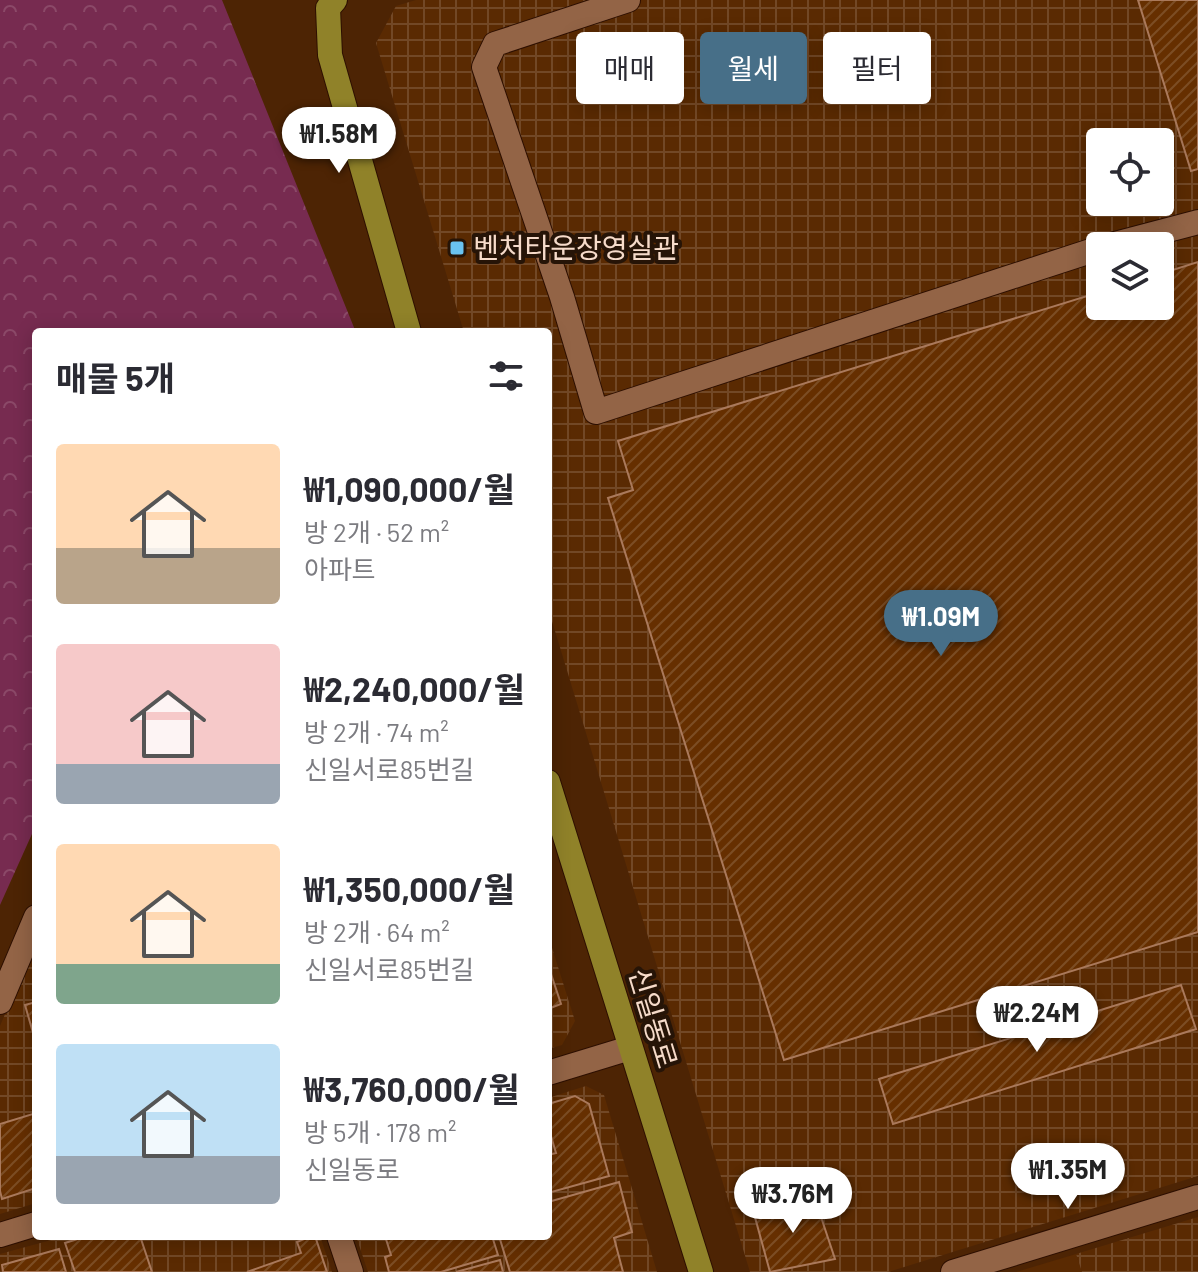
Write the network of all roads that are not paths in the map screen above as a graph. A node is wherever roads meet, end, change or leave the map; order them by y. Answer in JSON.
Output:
{"nodes":[{"id":1,"x":628,"y":0,"type":"edge"},
{"id":2,"x":331,"y":4,"type":"edge"},
{"id":3,"x":1198,"y":222,"type":"edge"},
{"id":4,"x":1160,"y":232,"type":"edge"},
{"id":5,"x":1086,"y":253,"type":"edge"},
{"id":6,"x":408,"y":328,"type":"edge"},
{"id":7,"x":552,"y":795,"type":"edge"},
{"id":8,"x":32,"y":926,"type":"edge"},
{"id":9,"x":0,"y":1002,"type":"edge"},
{"id":10,"x":630,"y":1048,"type":"junction"},
{"id":11,"x":552,"y":1072,"type":"edge"},
{"id":12,"x":1198,"y":1197,"type":"edge"},
{"id":13,"x":32,"y":1225,"type":"edge"},
{"id":14,"x":0,"y":1235,"type":"edge"},
{"id":15,"x":340,"y":1240,"type":"edge"},
{"id":16,"x":351,"y":1272,"type":"edge"},
{"id":17,"x":701,"y":1272,"type":"edge"},
{"id":18,"x":953,"y":1272,"type":"edge"}],
"edges":[{"from":1,"to":5,"type":"street"},
{"from":2,"to":6,"type":"main road"},
{"from":3,"to":4,"type":"street"},
{"from":7,"to":10,"type":"main road","name":"신일동로"},
{"from":8,"to":9,"type":"street"},
{"from":10,"to":11,"type":"street"},
{"from":10,"to":17,"type":"main road","name":"신일동로"},
{"from":12,"to":18,"type":"street"},
{"from":13,"to":14,"type":"street"},
{"from":15,"to":16,"type":"street"}]}
